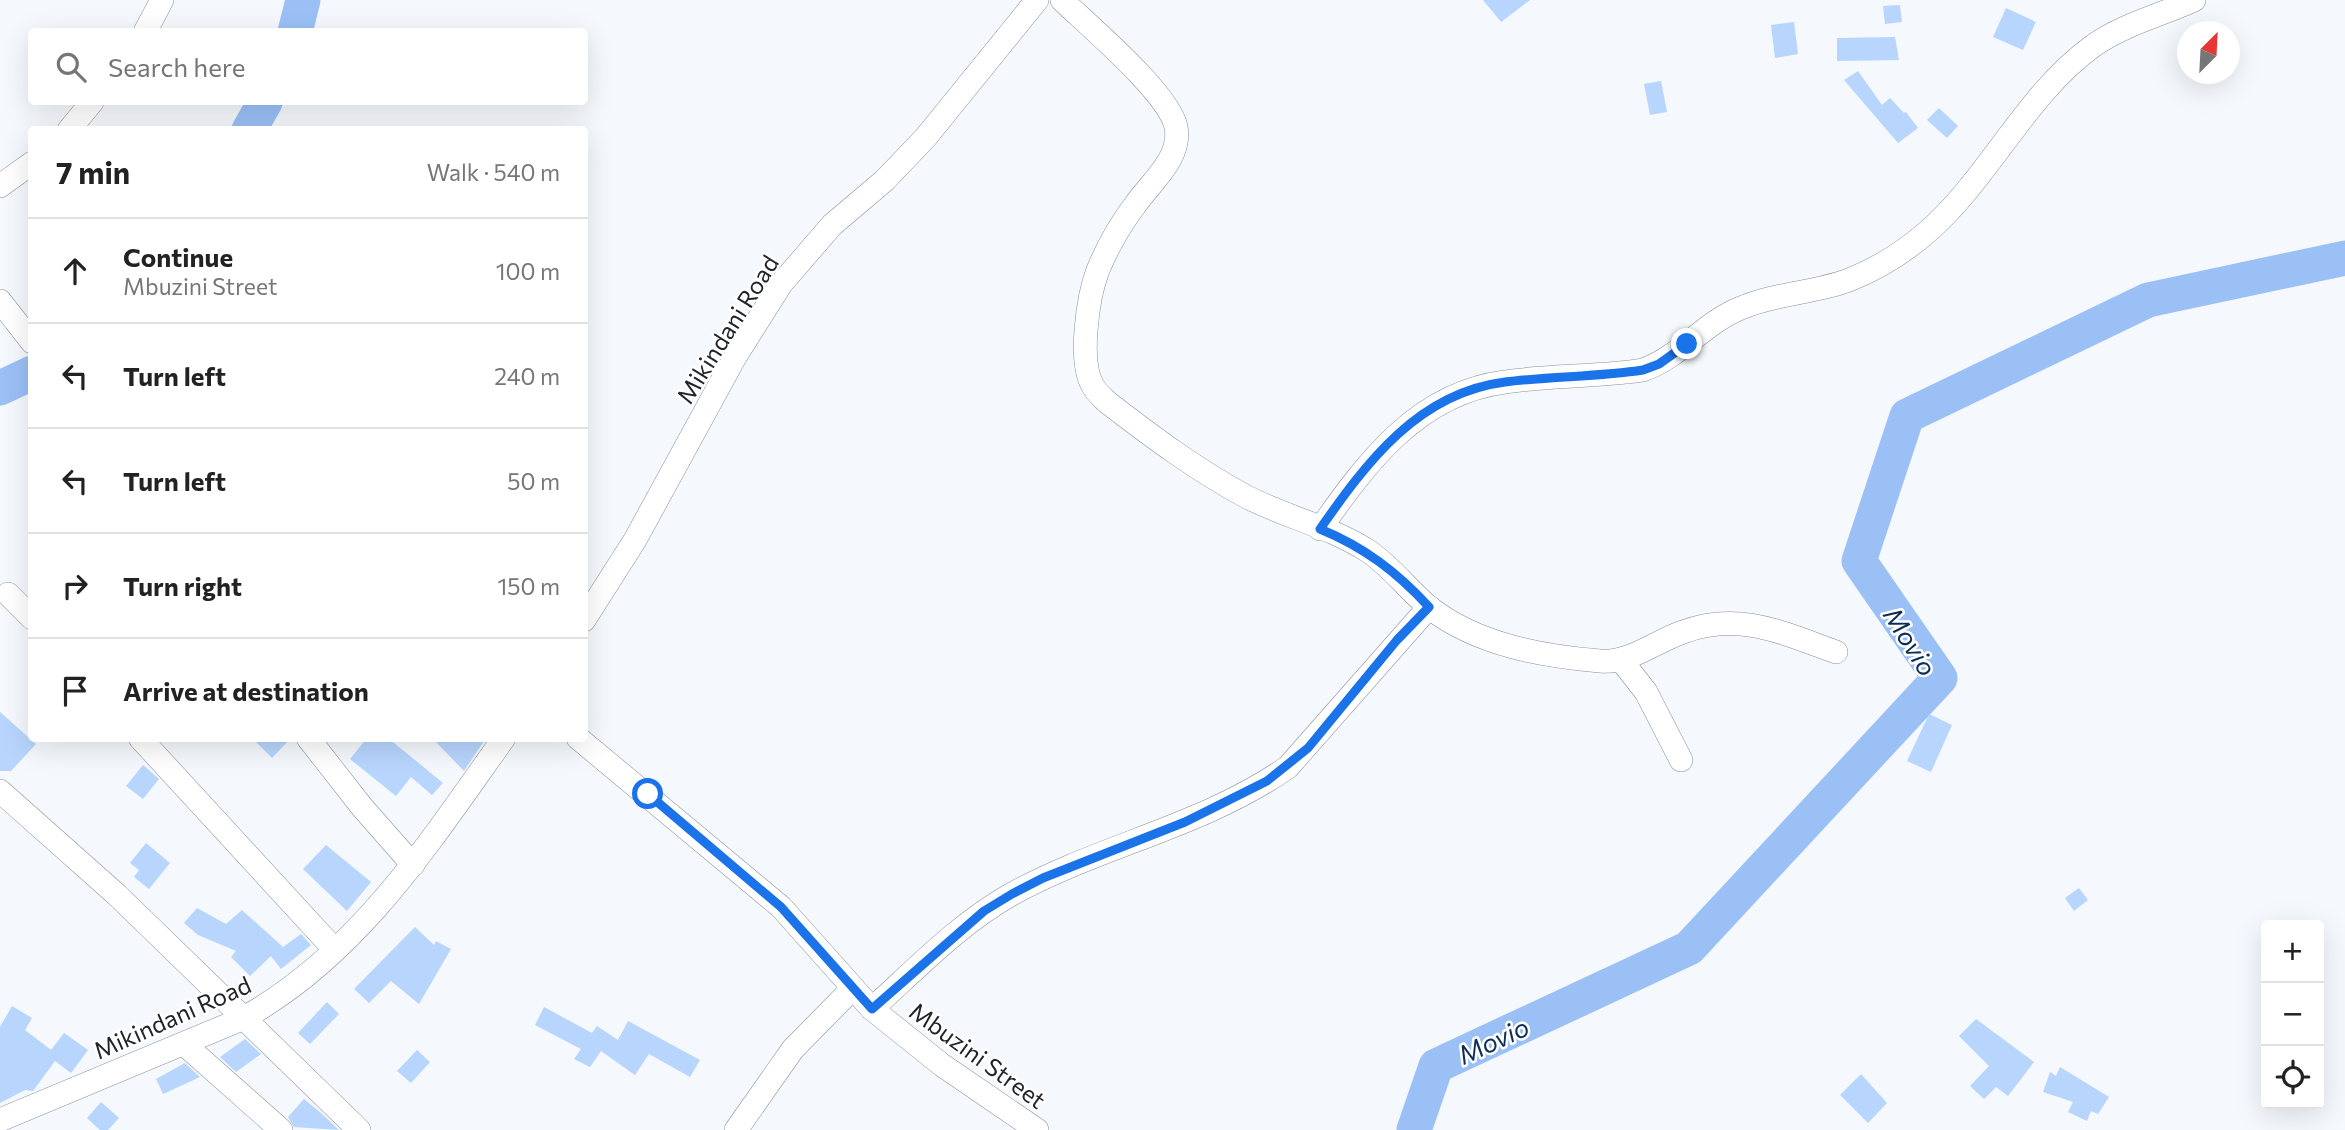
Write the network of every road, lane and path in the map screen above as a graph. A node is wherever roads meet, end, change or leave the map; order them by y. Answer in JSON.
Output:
{"nodes":[{"id":1,"x":162,"y":0,"type":"edge"},
{"id":2,"x":1037,"y":0,"type":"edge"},
{"id":3,"x":1062,"y":0,"type":"edge"},
{"id":4,"x":2194,"y":0,"type":"edge"},
{"id":5,"x":147,"y":28,"type":"edge"},
{"id":6,"x":90,"y":105,"type":"edge"},
{"id":7,"x":72,"y":126,"type":"edge"},
{"id":8,"x":28,"y":166,"type":"edge"},
{"id":9,"x":0,"y":186,"type":"edge"},
{"id":10,"x":0,"y":301,"type":"edge"},
{"id":11,"x":28,"y":337,"type":"edge"},
{"id":12,"x":1320,"y":529,"type":"junction"},
{"id":13,"x":8,"y":594,"type":"dead end"},
{"id":14,"x":1429,"y":607,"type":"junction"},
{"id":15,"x":28,"y":614,"type":"edge"},
{"id":16,"x":588,"y":614,"type":"edge"},
{"id":17,"x":1836,"y":652,"type":"dead end"},
{"id":18,"x":1621,"y":660,"type":"junction"},
{"id":19,"x":144,"y":742,"type":"edge"},
{"id":20,"x":311,"y":742,"type":"edge"},
{"id":21,"x":501,"y":742,"type":"edge"},
{"id":22,"x":583,"y":742,"type":"edge"},
{"id":23,"x":1681,"y":760,"type":"dead end"},
{"id":24,"x":0,"y":791,"type":"edge"},
{"id":25,"x":413,"y":865,"type":"junction"},
{"id":26,"x":335,"y":950,"type":"junction"},
{"id":27,"x":853,"y":988,"type":"junction"},
{"id":28,"x":872,"y":1009,"type":"junction"},
{"id":29,"x":242,"y":1018,"type":"junction"},
{"id":30,"x":184,"y":1044,"type":"junction"},
{"id":31,"x":0,"y":1119,"type":"edge"},
{"id":32,"x":281,"y":1130,"type":"edge"},
{"id":33,"x":359,"y":1130,"type":"edge"},
{"id":34,"x":736,"y":1130,"type":"edge"},
{"id":35,"x":1037,"y":1130,"type":"edge"}],
"edges":[{"from":1,"to":5,"type":"street"},
{"from":2,"to":16,"type":"street","name":"Mikindani Road"},
{"from":3,"to":12,"type":"street"},
{"from":4,"to":12,"type":"street"},
{"from":6,"to":7,"type":"street"},
{"from":8,"to":9,"type":"street"},
{"from":10,"to":11,"type":"street"},
{"from":12,"to":14,"type":"street"},
{"from":13,"to":15,"type":"street"},
{"from":14,"to":18,"type":"street"},
{"from":14,"to":28,"type":"street"},
{"from":17,"to":18,"type":"street"},
{"from":18,"to":23,"type":"street"},
{"from":19,"to":26,"type":"street"},
{"from":20,"to":25,"type":"street"},
{"from":21,"to":25,"type":"street","name":"Mikindani Road"},
{"from":22,"to":27,"type":"street","name":"Mbuzini Street"},
{"from":24,"to":29,"type":"street"},
{"from":25,"to":26,"type":"street","name":"Mikindani Road"},
{"from":26,"to":29,"type":"street","name":"Mikindani Road"},
{"from":27,"to":28,"type":"street","name":"Mbuzini Street"},
{"from":27,"to":34,"type":"street"},
{"from":28,"to":35,"type":"street","name":"Mbuzini Street"},
{"from":29,"to":30,"type":"street","name":"Mikindani Road"},
{"from":29,"to":33,"type":"street"},
{"from":30,"to":31,"type":"street","name":"Mikindani Road"},
{"from":30,"to":32,"type":"street"}]}
